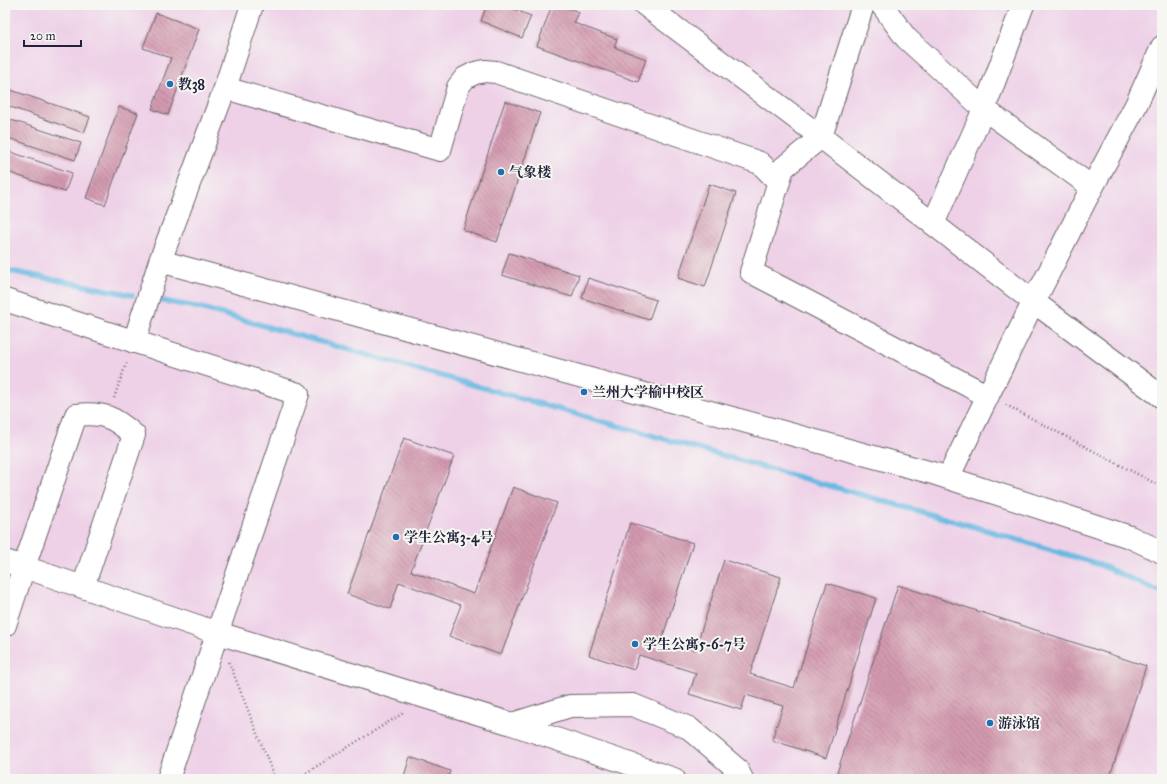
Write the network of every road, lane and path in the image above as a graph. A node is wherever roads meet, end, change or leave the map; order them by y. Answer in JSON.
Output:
{"nodes":[{"id":1,"x":252,"y":5,"type":"edge"},
{"id":2,"x":645,"y":5,"type":"edge"},
{"id":3,"x":863,"y":5,"type":"edge"},
{"id":4,"x":882,"y":5,"type":"edge"},
{"id":5,"x":1022,"y":5,"type":"edge"},
{"id":6,"x":1162,"y":47,"type":"edge"},
{"id":7,"x":225,"y":88,"type":"junction"},
{"id":8,"x":984,"y":109,"type":"junction"},
{"id":9,"x":821,"y":137,"type":"junction"},
{"id":10,"x":779,"y":182,"type":"junction"},
{"id":11,"x":1092,"y":187,"type":"junction"},
{"id":12,"x":933,"y":224,"type":"junction"},
{"id":13,"x":160,"y":261,"type":"junction"},
{"id":14,"x":5,"y":300,"type":"edge"},
{"id":15,"x":1034,"y":302,"type":"junction"},
{"id":16,"x":134,"y":342,"type":"junction"},
{"id":17,"x":988,"y":396,"type":"junction"},
{"id":18,"x":1162,"y":397,"type":"edge"},
{"id":19,"x":108,"y":417,"type":"junction"},
{"id":20,"x":948,"y":478,"type":"junction"},
{"id":21,"x":1162,"y":487,"type":"edge"},
{"id":22,"x":1162,"y":552,"type":"edge"},
{"id":23,"x":15,"y":564,"type":"edge"},
{"id":24,"x":82,"y":587,"type":"junction"},
{"id":25,"x":5,"y":625,"type":"edge"},
{"id":26,"x":218,"y":633,"type":"junction"},
{"id":27,"x":428,"y":698,"type":"junction"},
{"id":28,"x":512,"y":724,"type":"junction"},
{"id":29,"x":632,"y":772,"type":"edge"},
{"id":30,"x":168,"y":779,"type":"edge"},
{"id":31,"x":275,"y":779,"type":"edge"},
{"id":32,"x":296,"y":779,"type":"edge"},
{"id":33,"x":674,"y":779,"type":"edge"},
{"id":34,"x":742,"y":779,"type":"edge"}],
"edges":[{"from":1,"to":7,"type":"lane"},
{"from":2,"to":9,"type":"lane"},
{"from":3,"to":9,"type":"lane"},
{"from":4,"to":8,"type":"lane"},
{"from":5,"to":8,"type":"lane"},
{"from":6,"to":11,"type":"lane"},
{"from":7,"to":10,"type":"lane"},
{"from":7,"to":13,"type":"lane"},
{"from":8,"to":11,"type":"lane"},
{"from":8,"to":12,"type":"lane"},
{"from":9,"to":10,"type":"lane"},
{"from":9,"to":12,"type":"lane"},
{"from":10,"to":17,"type":"lane"},
{"from":11,"to":15,"type":"lane"},
{"from":12,"to":15,"type":"lane"},
{"from":13,"to":16,"type":"lane"},
{"from":13,"to":20,"type":"lane"},
{"from":14,"to":16,"type":"lane"},
{"from":15,"to":17,"type":"lane"},
{"from":15,"to":18,"type":"lane"},
{"from":16,"to":19,"type":"path"},
{"from":16,"to":26,"type":"lane"},
{"from":17,"to":20,"type":"lane"},
{"from":17,"to":21,"type":"path"},
{"from":19,"to":23,"type":"lane"},
{"from":19,"to":24,"type":"lane"},
{"from":20,"to":22,"type":"lane"},
{"from":23,"to":24,"type":"lane"},
{"from":23,"to":25,"type":"lane"},
{"from":24,"to":26,"type":"lane"},
{"from":26,"to":27,"type":"lane"},
{"from":26,"to":30,"type":"lane"},
{"from":26,"to":31,"type":"path"},
{"from":27,"to":28,"type":"lane"},
{"from":27,"to":32,"type":"path"},
{"from":28,"to":29,"type":"lane"},
{"from":28,"to":34,"type":"lane"},
{"from":29,"to":33,"type":"lane"}]}
